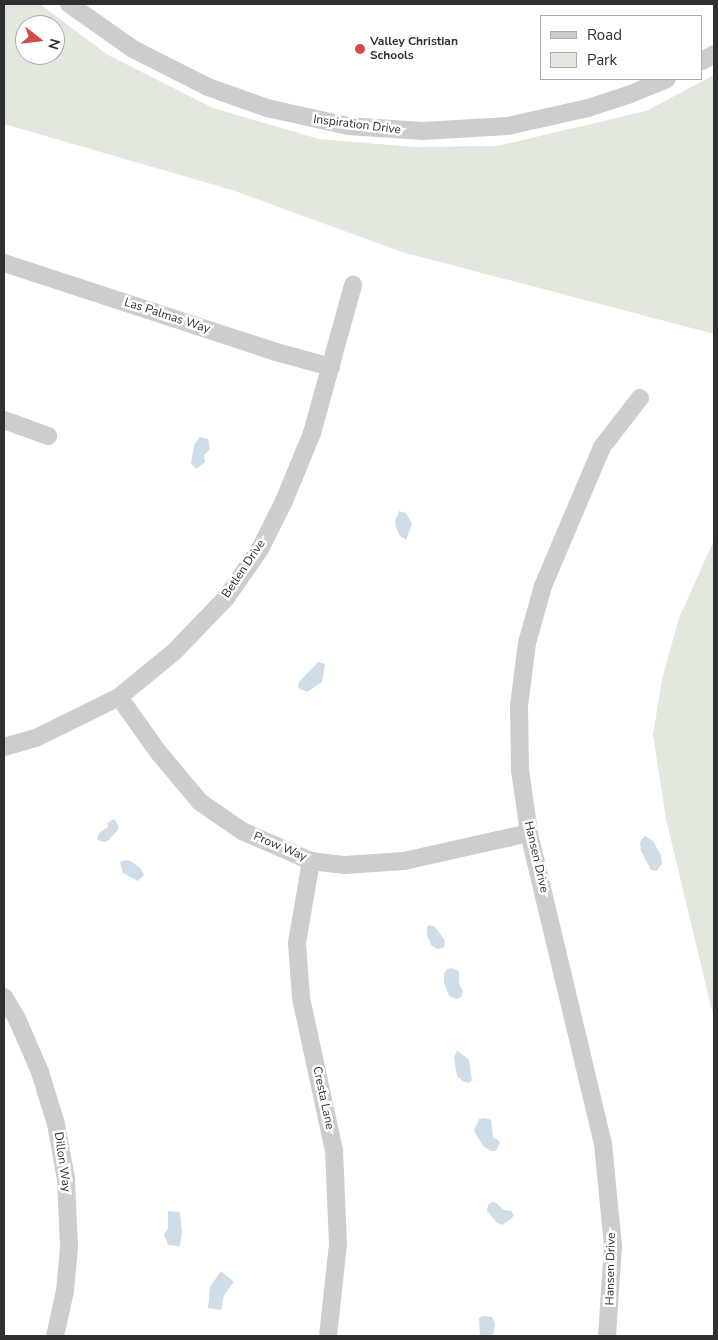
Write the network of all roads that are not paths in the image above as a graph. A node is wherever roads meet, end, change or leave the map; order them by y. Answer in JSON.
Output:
{"nodes":[{"id":1,"x":68,"y":4,"type":"edge"},
{"id":2,"x":714,"y":54,"type":"edge"},
{"id":3,"x":703,"y":60,"type":"edge"},
{"id":4,"x":665,"y":80,"type":"edge"},
{"id":5,"x":4,"y":263,"type":"edge"},
{"id":6,"x":353,"y":285,"type":"dead end"},
{"id":7,"x":331,"y":367,"type":"junction"},
{"id":8,"x":640,"y":398,"type":"dead end"},
{"id":9,"x":4,"y":420,"type":"edge"},
{"id":10,"x":48,"y":436,"type":"dead end"},
{"id":11,"x":119,"y":697,"type":"junction"},
{"id":12,"x":4,"y":748,"type":"edge"},
{"id":13,"x":529,"y":832,"type":"junction"},
{"id":14,"x":311,"y":861,"type":"junction"},
{"id":15,"x":4,"y":997,"type":"edge"},
{"id":16,"x":55,"y":1336,"type":"edge"},
{"id":17,"x":328,"y":1336,"type":"edge"},
{"id":18,"x":607,"y":1336,"type":"edge"}],
"edges":[{"from":1,"to":4,"type":"street","name":"Inspiration Drive"},
{"from":2,"to":3,"type":"street"},
{"from":5,"to":7,"type":"street","name":"Las Palmas Way"},
{"from":6,"to":7,"type":"street","name":"Betlen Drive"},
{"from":7,"to":11,"type":"street","name":"Betlen Drive"},
{"from":8,"to":13,"type":"street","name":"Hansen Drive"},
{"from":9,"to":10,"type":"street"},
{"from":11,"to":12,"type":"street","name":"Betlen Drive"},
{"from":11,"to":14,"type":"street","name":"Prow Way"},
{"from":13,"to":14,"type":"street","name":"Prow Way"},
{"from":13,"to":18,"type":"street","name":"Hansen Drive"},
{"from":14,"to":17,"type":"street","name":"Cresta Lane"},
{"from":15,"to":16,"type":"street","name":"Dillon Way"}]}
